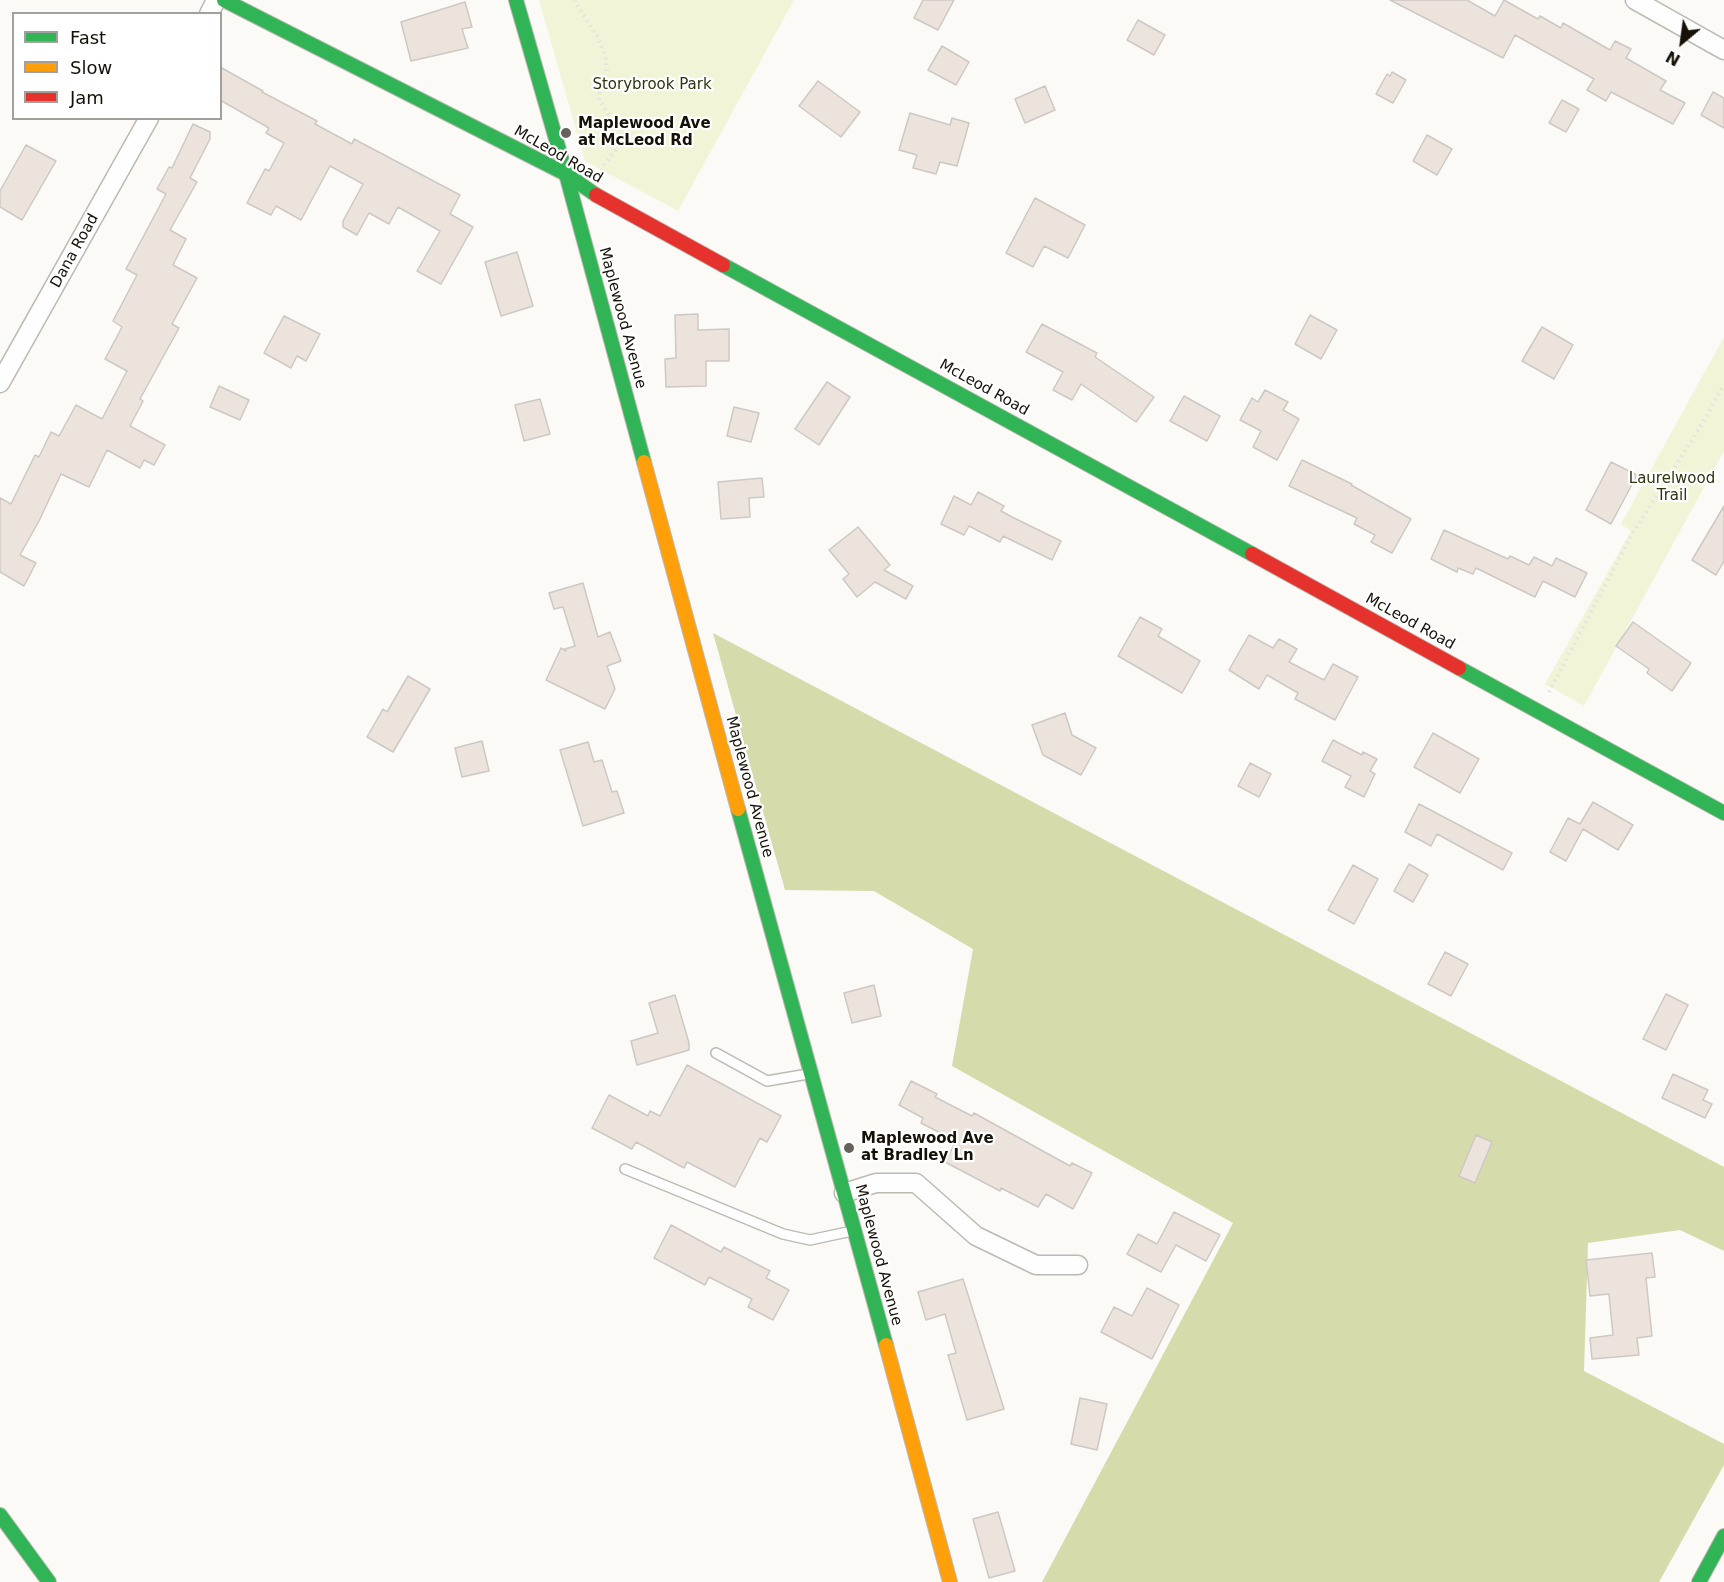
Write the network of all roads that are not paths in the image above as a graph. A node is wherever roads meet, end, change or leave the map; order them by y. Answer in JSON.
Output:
{"nodes":[{"id":1,"x":224,"y":0,"type":"edge"},
{"id":2,"x":516,"y":0,"type":"edge"},
{"id":3,"x":1635,"y":0,"type":"edge"},
{"id":4,"x":1724,"y":50,"type":"edge"},
{"id":5,"x":149,"y":120,"type":"edge"},
{"id":6,"x":566,"y":174,"type":"junction"},
{"id":7,"x":0,"y":383,"type":"edge"},
{"id":8,"x":1724,"y":813,"type":"edge"},
{"id":9,"x":716,"y":1053,"type":"dead end"},
{"id":10,"x":810,"y":1073,"type":"junction"},
{"id":11,"x":625,"y":1168,"type":"dead end"},
{"id":12,"x":844,"y":1193,"type":"junction"},
{"id":13,"x":854,"y":1231,"type":"junction"},
{"id":14,"x":1078,"y":1265,"type":"dead end"},
{"id":15,"x":0,"y":1515,"type":"edge"},
{"id":16,"x":0,"y":1533,"type":"edge"},
{"id":17,"x":1724,"y":1536,"type":"edge"},
{"id":18,"x":33,"y":1582,"type":"edge"},
{"id":19,"x":48,"y":1582,"type":"edge"},
{"id":20,"x":950,"y":1582,"type":"edge"},
{"id":21,"x":1699,"y":1582,"type":"edge"}],
"edges":[{"from":1,"to":6,"type":"main road","name":"McLeod Road"},
{"from":2,"to":6,"type":"main road","name":"Maplewood Avenue"},
{"from":3,"to":4,"type":"street"},
{"from":5,"to":7,"type":"street","name":"Dana Road"},
{"from":6,"to":8,"type":"main road","name":"McLeod Road"},
{"from":6,"to":10,"type":"main road","name":"Maplewood Avenue"},
{"from":9,"to":10,"type":"lane"},
{"from":10,"to":12,"type":"main road","name":"Maplewood Avenue"},
{"from":11,"to":13,"type":"lane"},
{"from":12,"to":13,"type":"main road","name":"Maplewood Avenue"},
{"from":12,"to":14,"type":"street"},
{"from":13,"to":20,"type":"main road","name":"Maplewood Avenue"},
{"from":15,"to":19,"type":"main road"},
{"from":16,"to":18,"type":"main road"},
{"from":17,"to":21,"type":"main road"}]}
